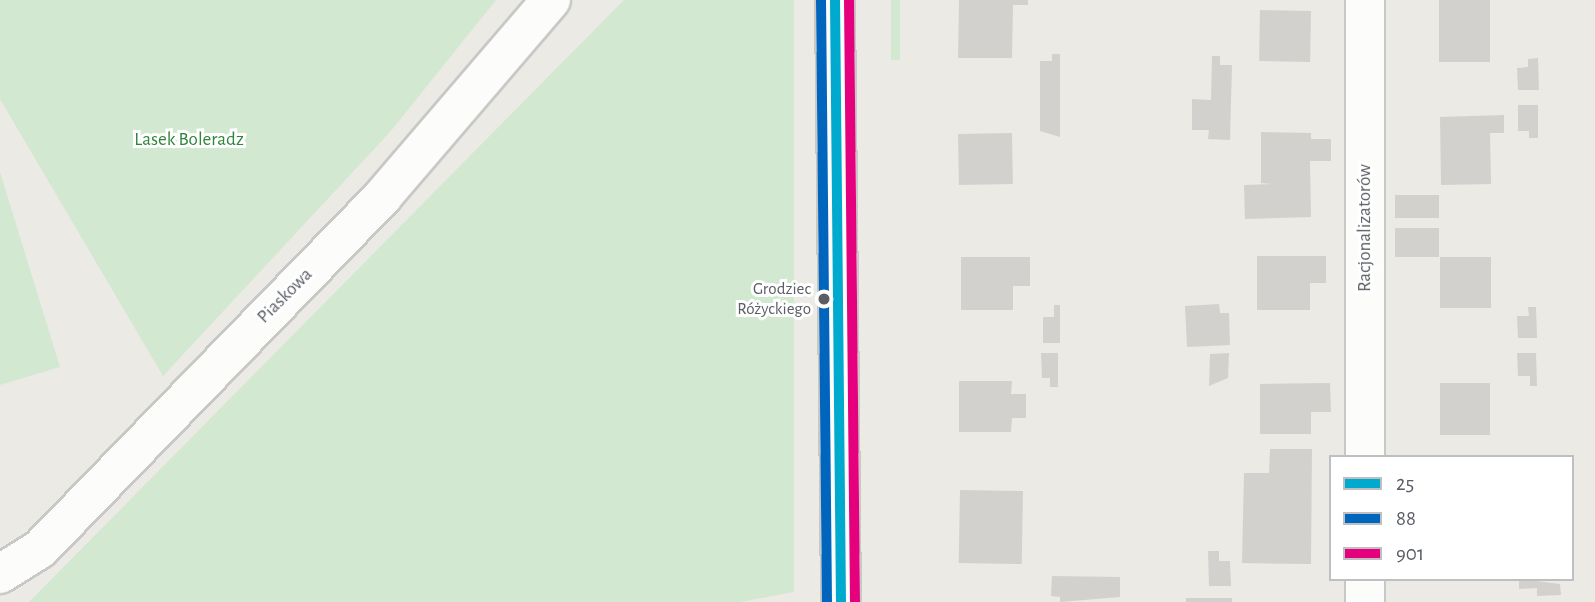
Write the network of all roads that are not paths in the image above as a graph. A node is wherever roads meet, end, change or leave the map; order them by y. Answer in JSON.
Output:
{"nodes":[{"id":1,"x":551,"y":0,"type":"edge"},
{"id":2,"x":835,"y":0,"type":"edge"},
{"id":3,"x":1365,"y":0,"type":"edge"},
{"id":4,"x":1365,"y":455,"type":"edge"},
{"id":5,"x":0,"y":574,"type":"edge"},
{"id":6,"x":1365,"y":581,"type":"edge"},
{"id":7,"x":841,"y":602,"type":"edge"},
{"id":8,"x":1365,"y":602,"type":"edge"}],
"edges":[{"from":1,"to":5,"type":"street","name":"Piaskowa"},
{"from":2,"to":7,"type":"street"},
{"from":3,"to":4,"type":"street","name":"Racjonalizatorów"},
{"from":6,"to":8,"type":"street"}]}
